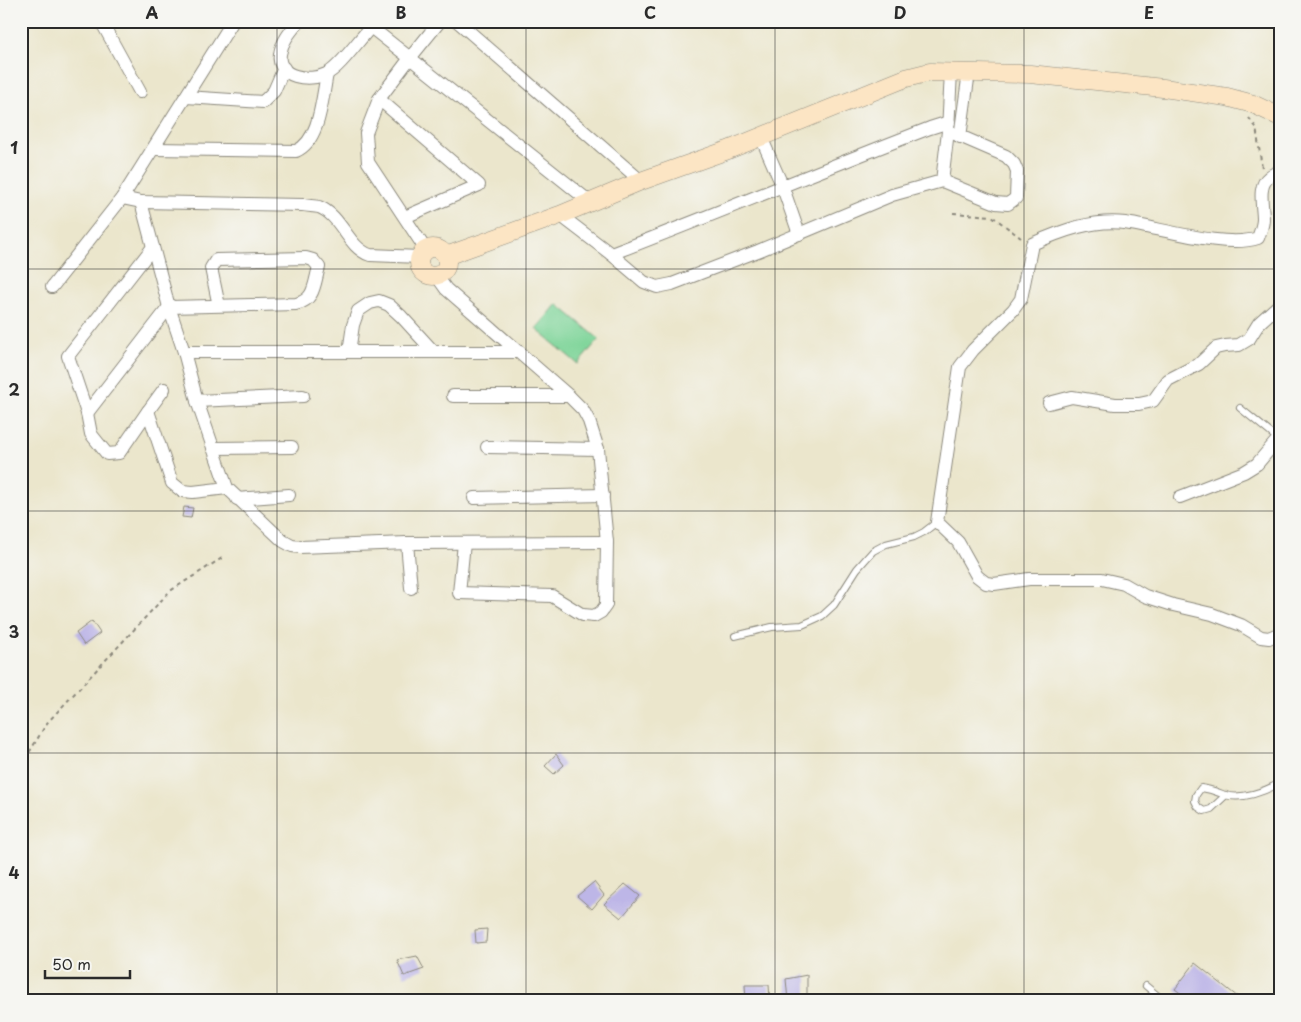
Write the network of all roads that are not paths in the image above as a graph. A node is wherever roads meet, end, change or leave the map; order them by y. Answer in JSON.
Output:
{"nodes":[{"id":1,"x":101,"y":21,"type":"edge"},
{"id":2,"x":233,"y":21,"type":"edge"},
{"id":3,"x":299,"y":21,"type":"edge"},
{"id":4,"x":440,"y":21,"type":"edge"},
{"id":5,"x":457,"y":21,"type":"edge"},
{"id":6,"x":367,"y":24,"type":"edge"},
{"id":7,"x":410,"y":58,"type":"junction"},
{"id":8,"x":284,"y":68,"type":"junction"},
{"id":9,"x":951,"y":71,"type":"junction"},
{"id":10,"x":969,"y":72,"type":"junction"},
{"id":11,"x":327,"y":74,"type":"junction"},
{"id":12,"x":140,"y":92,"type":"dead end"},
{"id":13,"x":186,"y":97,"type":"junction"},
{"id":14,"x":380,"y":100,"type":"junction"},
{"id":15,"x":1280,"y":117,"type":"edge"},
{"id":16,"x":948,"y":127,"type":"junction"},
{"id":17,"x":960,"y":136,"type":"junction"},
{"id":18,"x":761,"y":137,"type":"junction"},
{"id":19,"x":153,"y":149,"type":"junction"},
{"id":20,"x":1280,"y":171,"type":"edge"},
{"id":21,"x":942,"y":180,"type":"junction"},
{"id":22,"x":641,"y":181,"type":"junction"},
{"id":23,"x":782,"y":185,"type":"junction"},
{"id":24,"x":122,"y":198,"type":"junction"},
{"id":25,"x":142,"y":202,"type":"junction"},
{"id":26,"x":590,"y":202,"type":"junction"},
{"id":27,"x":560,"y":215,"type":"junction"},
{"id":28,"x":405,"y":217,"type":"junction"},
{"id":29,"x":799,"y":234,"type":"junction"},
{"id":30,"x":153,"y":247,"type":"junction"},
{"id":31,"x":423,"y":253,"type":"junction"},
{"id":32,"x":611,"y":254,"type":"junction"},
{"id":33,"x":446,"y":256,"type":"junction"},
{"id":34,"x":436,"y":275,"type":"junction"},
{"id":35,"x":52,"y":287,"type":"dead end"},
{"id":36,"x":1280,"y":304,"type":"edge"},
{"id":37,"x":219,"y":306,"type":"junction"},
{"id":38,"x":169,"y":307,"type":"junction"},
{"id":39,"x":433,"y":351,"type":"junction"},
{"id":40,"x":184,"y":352,"type":"junction"},
{"id":41,"x":349,"y":352,"type":"junction"},
{"id":42,"x":520,"y":352,"type":"junction"},
{"id":43,"x":164,"y":389,"type":"dead end"},
{"id":44,"x":303,"y":396,"type":"dead end"},
{"id":45,"x":453,"y":396,"type":"dead end"},
{"id":46,"x":570,"y":396,"type":"junction"},
{"id":47,"x":197,"y":401,"type":"junction"},
{"id":48,"x":1049,"y":402,"type":"dead end"},
{"id":49,"x":1240,"y":408,"type":"dead end"},
{"id":50,"x":148,"y":411,"type":"junction"},
{"id":51,"x":87,"y":413,"type":"junction"},
{"id":52,"x":1279,"y":438,"type":"edge"},
{"id":53,"x":292,"y":447,"type":"dead end"},
{"id":54,"x":487,"y":447,"type":"dead end"},
{"id":55,"x":213,"y":448,"type":"junction"},
{"id":56,"x":598,"y":449,"type":"junction"},
{"id":57,"x":227,"y":488,"type":"junction"},
{"id":58,"x":288,"y":495,"type":"dead end"},
{"id":59,"x":603,"y":495,"type":"junction"},
{"id":60,"x":1180,"y":497,"type":"dead end"},
{"id":61,"x":474,"y":498,"type":"dead end"},
{"id":62,"x":236,"y":499,"type":"junction"},
{"id":63,"x":937,"y":522,"type":"junction"},
{"id":64,"x":607,"y":542,"type":"junction"},
{"id":65,"x":407,"y":543,"type":"junction"},
{"id":66,"x":464,"y":543,"type":"junction"},
{"id":67,"x":411,"y":588,"type":"dead end"},
{"id":68,"x":1280,"y":633,"type":"edge"},
{"id":69,"x":735,"y":636,"type":"dead end"},
{"id":70,"x":1280,"y":783,"type":"edge"},
{"id":71,"x":1226,"y":795,"type":"junction"},
{"id":72,"x":1146,"y":986,"type":"dead end"},
{"id":73,"x":1164,"y":1001,"type":"edge"}],
"edges":[{"from":1,"to":12,"type":"street"},
{"from":2,"to":13,"type":"street"},
{"from":3,"to":8,"type":"street"},
{"from":4,"to":7,"type":"street"},
{"from":5,"to":22,"type":"street"},
{"from":6,"to":7,"type":"street"},
{"from":6,"to":11,"type":"street"},
{"from":7,"to":14,"type":"street"},
{"from":7,"to":26,"type":"street"},
{"from":8,"to":11,"type":"street"},
{"from":8,"to":13,"type":"street"},
{"from":9,"to":10,"type":"street"},
{"from":9,"to":16,"type":"street"},
{"from":9,"to":18,"type":"street"},
{"from":10,"to":15,"type":"street"},
{"from":10,"to":17,"type":"street"},
{"from":11,"to":19,"type":"street"},
{"from":13,"to":19,"type":"street"},
{"from":14,"to":28,"type":"street"},
{"from":14,"to":28,"type":"street"},
{"from":16,"to":17,"type":"street"},
{"from":16,"to":21,"type":"street"},
{"from":16,"to":23,"type":"street"},
{"from":17,"to":21,"type":"street"},
{"from":18,"to":22,"type":"street"},
{"from":18,"to":23,"type":"street"},
{"from":19,"to":24,"type":"street"},
{"from":20,"to":63,"type":"street"},
{"from":21,"to":29,"type":"street"},
{"from":22,"to":26,"type":"street"},
{"from":23,"to":29,"type":"street"},
{"from":23,"to":32,"type":"street"},
{"from":24,"to":25,"type":"street"},
{"from":24,"to":35,"type":"street"},
{"from":25,"to":30,"type":"street"},
{"from":25,"to":31,"type":"street"},
{"from":26,"to":27,"type":"street"},
{"from":27,"to":32,"type":"street"},
{"from":27,"to":33,"type":"street"},
{"from":28,"to":31,"type":"street"},
{"from":29,"to":32,"type":"street"},
{"from":30,"to":38,"type":"street"},
{"from":30,"to":51,"type":"street"},
{"from":31,"to":33,"type":"street"},
{"from":31,"to":34,"type":"street"},
{"from":33,"to":34,"type":"street"},
{"from":34,"to":42,"type":"street"},
{"from":36,"to":48,"type":"street"},
{"from":37,"to":37,"type":"street"},
{"from":37,"to":38,"type":"street"},
{"from":38,"to":40,"type":"street"},
{"from":38,"to":51,"type":"street"},
{"from":39,"to":41,"type":"street"},
{"from":39,"to":41,"type":"street"},
{"from":39,"to":42,"type":"street"},
{"from":40,"to":41,"type":"street"},
{"from":40,"to":47,"type":"street"},
{"from":42,"to":46,"type":"street"},
{"from":43,"to":50,"type":"street"},
{"from":44,"to":47,"type":"street"},
{"from":45,"to":46,"type":"street"},
{"from":46,"to":56,"type":"street"},
{"from":47,"to":55,"type":"street"},
{"from":49,"to":52,"type":"lane"},
{"from":50,"to":51,"type":"street"},
{"from":50,"to":57,"type":"street"},
{"from":52,"to":60,"type":"street"},
{"from":53,"to":55,"type":"street"},
{"from":54,"to":56,"type":"street"},
{"from":55,"to":57,"type":"street"},
{"from":56,"to":59,"type":"street"},
{"from":57,"to":62,"type":"street"},
{"from":58,"to":62,"type":"street"},
{"from":59,"to":61,"type":"street"},
{"from":59,"to":64,"type":"street"},
{"from":62,"to":65,"type":"street"},
{"from":63,"to":68,"type":"street"},
{"from":63,"to":69,"type":"lane"},
{"from":64,"to":66,"type":"street"},
{"from":64,"to":66,"type":"street"},
{"from":65,"to":66,"type":"street"},
{"from":65,"to":67,"type":"street"},
{"from":70,"to":71,"type":"lane"},
{"from":71,"to":71,"type":"lane"},
{"from":72,"to":73,"type":"lane"}]}
